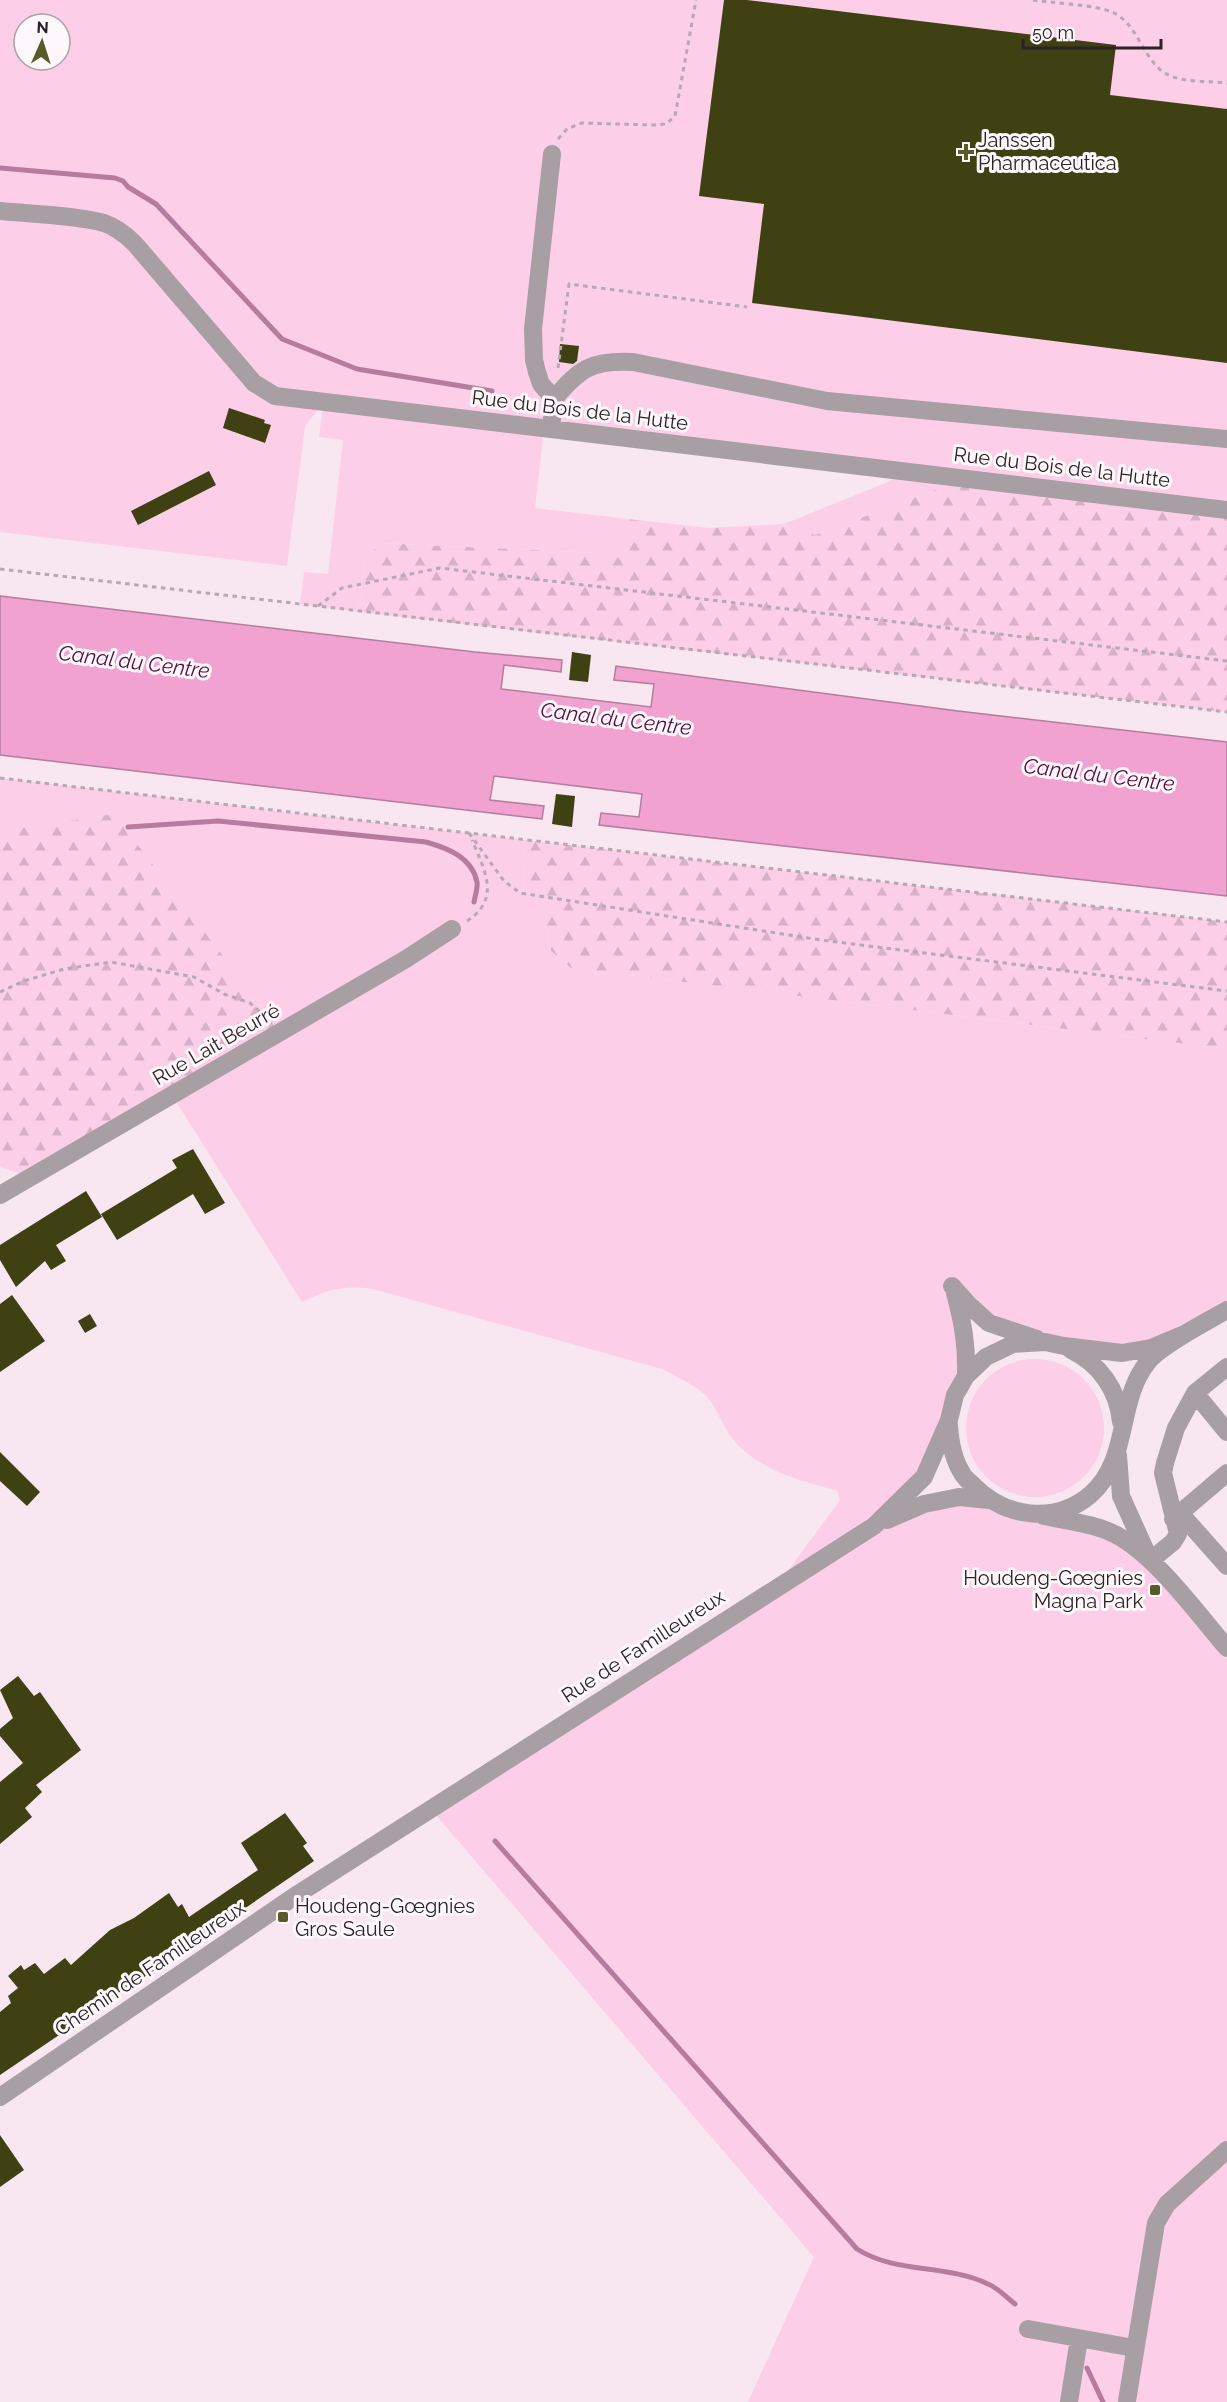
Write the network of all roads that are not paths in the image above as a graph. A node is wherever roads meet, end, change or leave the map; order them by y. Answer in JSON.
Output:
{"nodes":[{"id":1,"x":552,"y":154,"type":"road end"},
{"id":2,"x":0,"y":211,"type":"edge"},
{"id":3,"x":554,"y":399,"type":"junction"},
{"id":4,"x":551,"y":429,"type":"junction"},
{"id":5,"x":1227,"y":439,"type":"edge"},
{"id":6,"x":1227,"y":510,"type":"edge"},
{"id":7,"x":452,"y":929,"type":"road end"},
{"id":8,"x":0,"y":1195,"type":"edge"},
{"id":9,"x":1227,"y":1310,"type":"edge"},
{"id":10,"x":1187,"y":1333,"type":"junction"},
{"id":11,"x":1045,"y":1342,"type":"junction"},
{"id":12,"x":1065,"y":1346,"type":"junction"},
{"id":13,"x":1227,"y":1367,"type":"edge"},
{"id":14,"x":966,"y":1376,"type":"junction"},
{"id":15,"x":1195,"y":1393,"type":"junction"},
{"id":16,"x":949,"y":1420,"type":"junction"},
{"id":17,"x":1227,"y":1432,"type":"edge"},
{"id":18,"x":1122,"y":1433,"type":"junction"},
{"id":19,"x":1118,"y":1455,"type":"junction"},
{"id":20,"x":1227,"y":1473,"type":"edge"},
{"id":21,"x":988,"y":1500,"type":"junction"},
{"id":22,"x":1036,"y":1515,"type":"junction"},
{"id":23,"x":1177,"y":1516,"type":"junction"},
{"id":24,"x":874,"y":1526,"type":"junction"},
{"id":25,"x":1151,"y":1560,"type":"junction"},
{"id":26,"x":1227,"y":1566,"type":"edge"},
{"id":27,"x":1227,"y":1648,"type":"edge"},
{"id":28,"x":326,"y":1876,"type":"joint"},
{"id":29,"x":0,"y":2097,"type":"edge"},
{"id":30,"x":1227,"y":2150,"type":"edge"},
{"id":31,"x":1028,"y":2329,"type":"dead end"},
{"id":32,"x":1079,"y":2338,"type":"junction"},
{"id":33,"x":1134,"y":2348,"type":"junction"},
{"id":34,"x":1127,"y":2400,"type":"dead end"},
{"id":35,"x":1069,"y":2402,"type":"edge"}],
"edges":[{"from":1,"to":3,"type":"street"},
{"from":2,"to":4,"type":"street","name":"Rue du Bois de la Hutte"},
{"from":3,"to":4,"type":"street"},
{"from":3,"to":5,"type":"street"},
{"from":4,"to":6,"type":"street","name":"Rue du Bois de la Hutte"},
{"from":7,"to":8,"type":"street","name":"Rue Lait Beurré"},
{"from":9,"to":10,"type":"street","name":"Rue de Familleureux"},
{"from":10,"to":12,"type":"street","name":"Rue de Familleureux"},
{"from":10,"to":18,"type":"street","name":"Rue de Familleureux"},
{"from":11,"to":12,"type":"street","name":"Rue de Familleureux"},
{"from":11,"to":14,"type":"street","name":"Rue de Familleureux"},
{"from":11,"to":14,"type":"street"},
{"from":12,"to":18,"type":"street","name":"Rue de Familleureux"},
{"from":13,"to":15,"type":"street"},
{"from":14,"to":16,"type":"street","name":"Rue de Familleureux"},
{"from":15,"to":17,"type":"street"},
{"from":15,"to":23,"type":"street"},
{"from":16,"to":21,"type":"street","name":"Rue de Familleureux"},
{"from":16,"to":24,"type":"street","name":"Rue de Familleureux"},
{"from":18,"to":19,"type":"street","name":"Rue de Familleureux"},
{"from":19,"to":22,"type":"street","name":"Rue de Familleureux"},
{"from":19,"to":25,"type":"street"},
{"from":20,"to":23,"type":"street"},
{"from":21,"to":22,"type":"street","name":"Rue de Familleureux"},
{"from":21,"to":24,"type":"street"},
{"from":22,"to":25,"type":"street"},
{"from":23,"to":25,"type":"street"},
{"from":23,"to":26,"type":"street"},
{"from":24,"to":28,"type":"street","name":"Rue de Familleureux"},
{"from":25,"to":27,"type":"street"},
{"from":28,"to":29,"type":"street","name":"Chemin de Familleureux"},
{"from":30,"to":33,"type":"street"},
{"from":31,"to":32,"type":"street"},
{"from":32,"to":33,"type":"street"},
{"from":32,"to":35,"type":"street"},
{"from":33,"to":34,"type":"street"}]}
